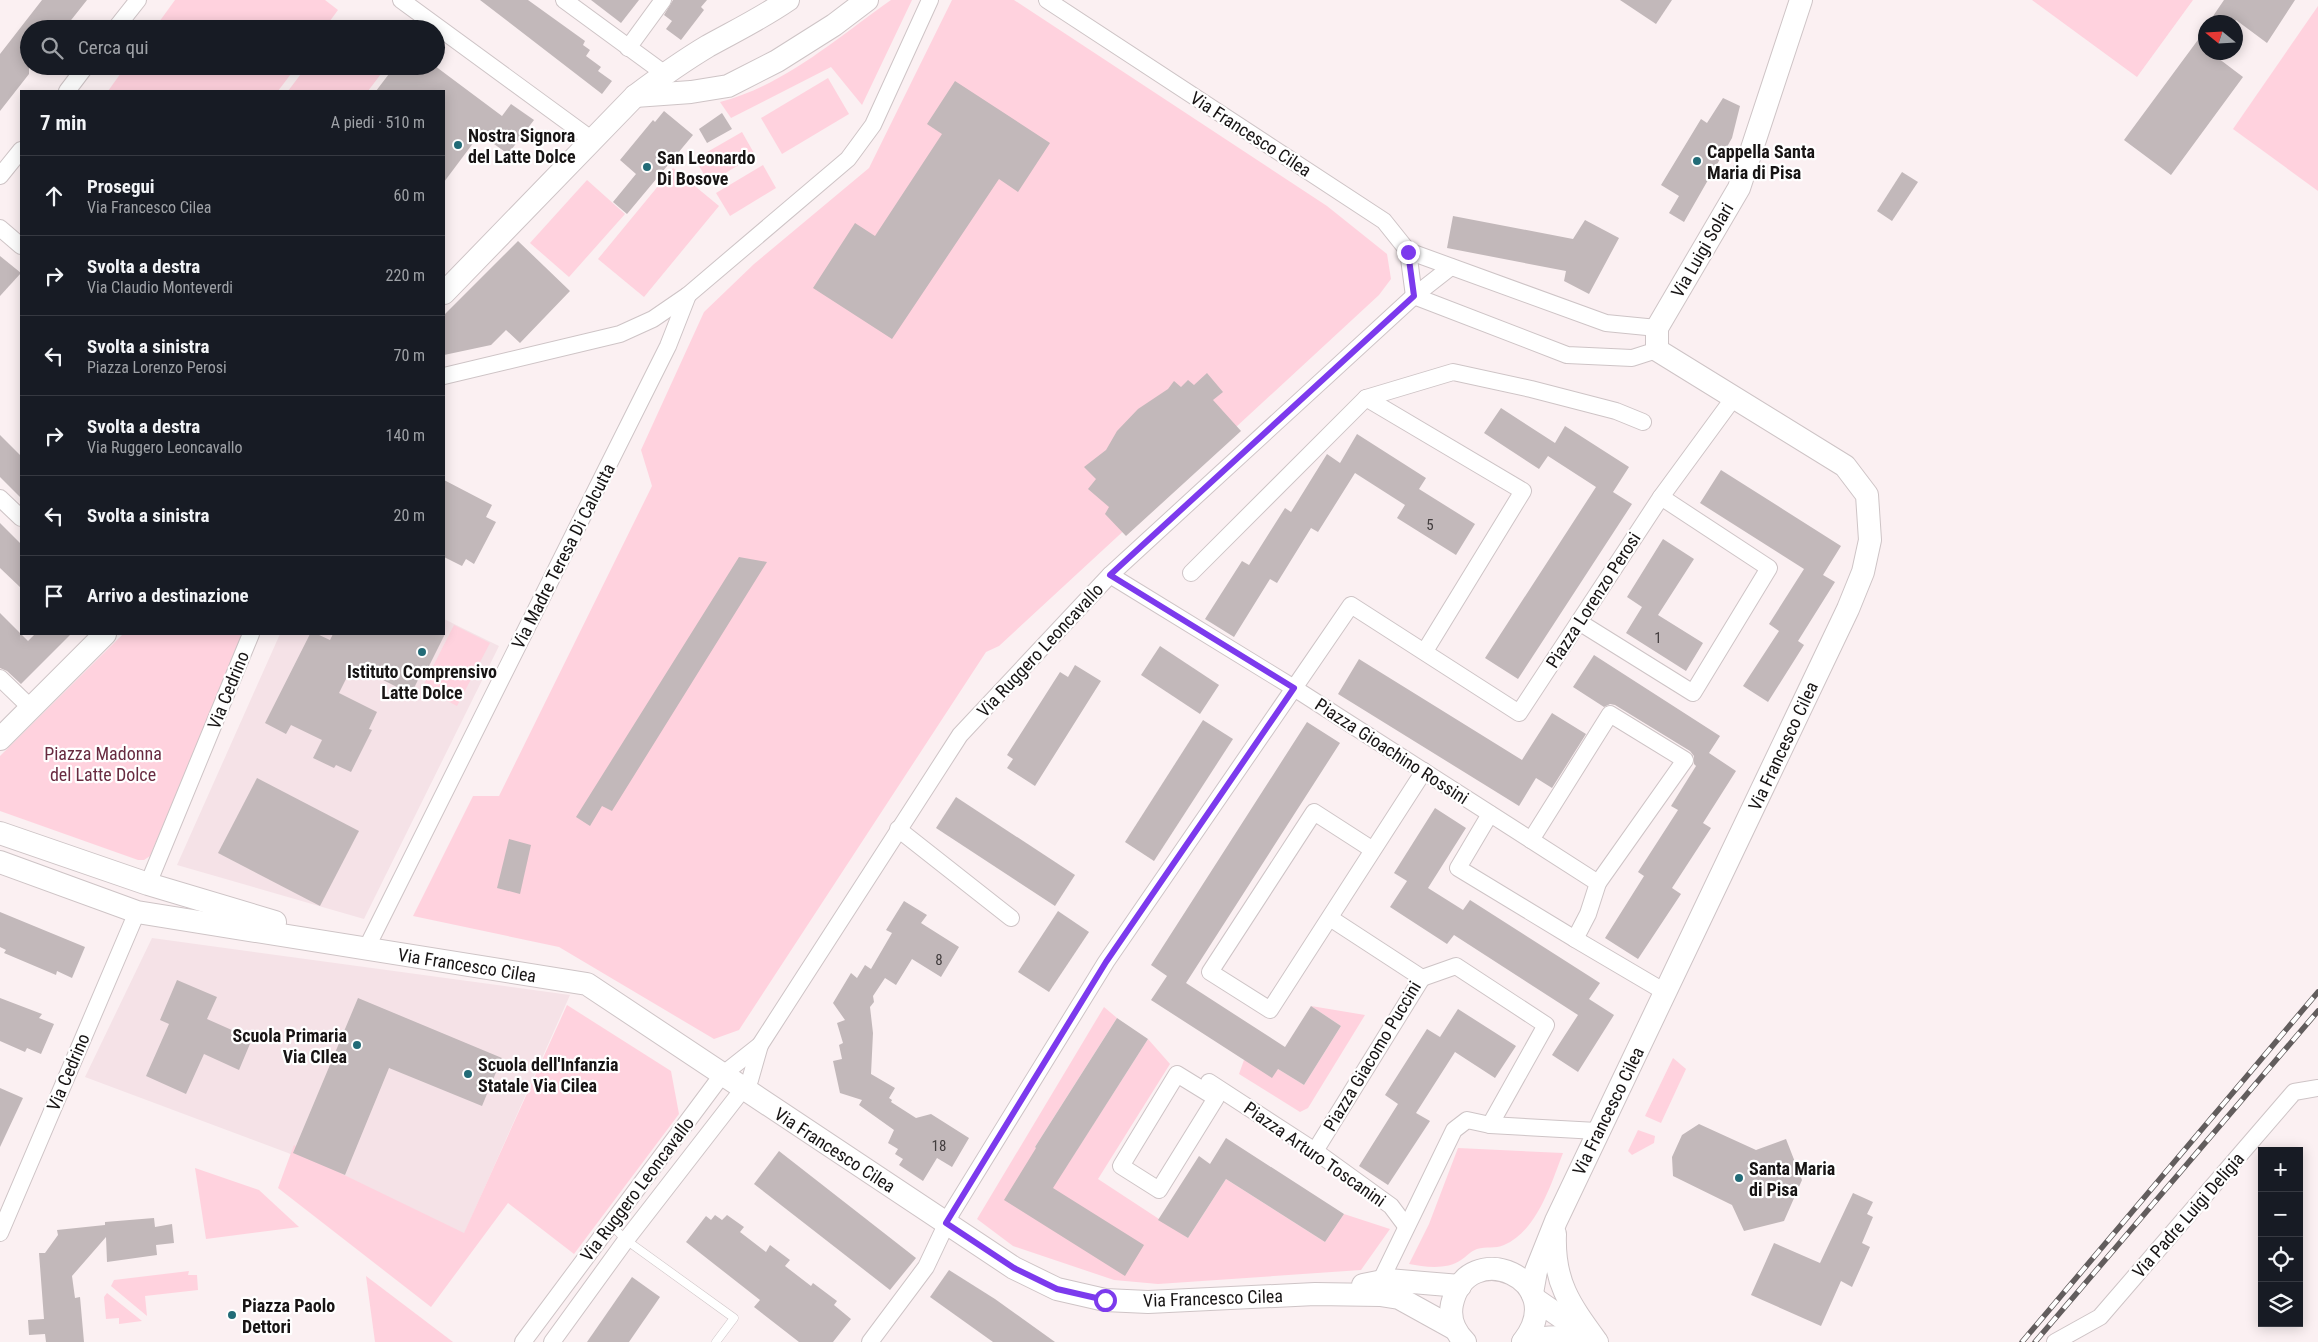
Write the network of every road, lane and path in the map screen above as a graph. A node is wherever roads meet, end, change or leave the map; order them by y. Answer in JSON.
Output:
{"nodes":[{"id":1,"x":138,"y":0,"type":"edge"},
{"id":2,"x":401,"y":0,"type":"edge"},
{"id":3,"x":564,"y":0,"type":"edge"},
{"id":4,"x":664,"y":0,"type":"edge"},
{"id":5,"x":788,"y":0,"type":"edge"},
{"id":6,"x":867,"y":0,"type":"edge"},
{"id":7,"x":930,"y":0,"type":"edge"},
{"id":8,"x":1047,"y":0,"type":"edge"},
{"id":9,"x":1801,"y":0,"type":"edge"},
{"id":10,"x":122,"y":20,"type":"edge"},
{"id":11,"x":428,"y":20,"type":"edge"},
{"id":12,"x":445,"y":32,"type":"edge"},
{"id":13,"x":708,"y":46,"type":"junction"},
{"id":14,"x":628,"y":48,"type":"junction"},
{"id":15,"x":664,"y":74,"type":"junction"},
{"id":16,"x":79,"y":75,"type":"edge"},
{"id":17,"x":728,"y":86,"type":"junction"},
{"id":18,"x":68,"y":90,"type":"edge"},
{"id":19,"x":691,"y":92,"type":"junction"},
{"id":20,"x":635,"y":96,"type":"junction"},
{"id":21,"x":591,"y":139,"type":"junction"},
{"id":22,"x":20,"y":151,"type":"edge"},
{"id":23,"x":0,"y":176,"type":"edge"},
{"id":24,"x":0,"y":228,"type":"edge"},
{"id":25,"x":20,"y":245,"type":"edge"},
{"id":26,"x":1408,"y":252,"type":"junction"},
{"id":27,"x":1451,"y":267,"type":"junction"},
{"id":28,"x":445,"y":292,"type":"edge"},
{"id":29,"x":688,"y":295,"type":"junction"},
{"id":30,"x":1414,"y":296,"type":"junction"},
{"id":31,"x":1657,"y":339,"type":"junction"},
{"id":32,"x":445,"y":376,"type":"edge"},
{"id":33,"x":1735,"y":396,"type":"junction"},
{"id":34,"x":1366,"y":398,"type":"junction"},
{"id":35,"x":1643,"y":422,"type":"dead end"},
{"id":36,"x":1661,"y":497,"type":"junction"},
{"id":37,"x":0,"y":498,"type":"edge"},
{"id":38,"x":20,"y":517,"type":"edge"},
{"id":39,"x":1191,"y":573,"type":"dead end"},
{"id":40,"x":1110,"y":575,"type":"junction"},
{"id":41,"x":1579,"y":622,"type":"junction"},
{"id":42,"x":104,"y":635,"type":"edge"},
{"id":43,"x":251,"y":635,"type":"edge"},
{"id":44,"x":1425,"y":652,"type":"junction"},
{"id":45,"x":0,"y":678,"type":"edge"},
{"id":46,"x":1294,"y":688,"type":"junction"},
{"id":47,"x":31,"y":708,"type":"junction"},
{"id":48,"x":0,"y":739,"type":"edge"},
{"id":49,"x":1424,"y":771,"type":"junction"},
{"id":50,"x":1490,"y":814,"type":"junction"},
{"id":51,"x":898,"y":829,"type":"junction"},
{"id":52,"x":0,"y":833,"type":"edge"},
{"id":53,"x":1531,"y":840,"type":"junction"},
{"id":54,"x":1373,"y":850,"type":"junction"},
{"id":55,"x":0,"y":862,"type":"edge"},
{"id":56,"x":1598,"y":883,"type":"junction"},
{"id":57,"x":148,"y":884,"type":"junction"},
{"id":58,"x":137,"y":912,"type":"junction"},
{"id":59,"x":1010,"y":918,"type":"dead end"},
{"id":60,"x":1330,"y":918,"type":"junction"},
{"id":61,"x":1575,"y":939,"type":"junction"},
{"id":62,"x":366,"y":949,"type":"junction"},
{"id":63,"x":1422,"y":978,"type":"junction"},
{"id":64,"x":1665,"y":992,"type":"junction"},
{"id":65,"x":760,"y":1045,"type":"junction"},
{"id":66,"x":722,"y":1075,"type":"junction"},
{"id":67,"x":747,"y":1084,"type":"junction"},
{"id":68,"x":1194,"y":1085,"type":"junction"},
{"id":69,"x":2318,"y":1088,"type":"edge"},
{"id":70,"x":1490,"y":1125,"type":"junction"},
{"id":71,"x":1597,"y":1131,"type":"junction"},
{"id":72,"x":1316,"y":1151,"type":"junction"},
{"id":73,"x":1556,"y":1221,"type":"junction"},
{"id":74,"x":946,"y":1223,"type":"junction"},
{"id":75,"x":611,"y":1225,"type":"junction"},
{"id":76,"x":1406,"y":1226,"type":"junction"},
{"id":77,"x":0,"y":1233,"type":"edge"},
{"id":78,"x":626,"y":1240,"type":"junction"},
{"id":79,"x":1504,"y":1270,"type":"junction"},
{"id":80,"x":1380,"y":1282,"type":"junction"},
{"id":81,"x":1460,"y":1286,"type":"junction"},
{"id":82,"x":1315,"y":1294,"type":"junction"},
{"id":83,"x":1534,"y":1296,"type":"junction"},
{"id":84,"x":1460,"y":1336,"type":"edge"},
{"id":85,"x":522,"y":1342,"type":"edge"},
{"id":86,"x":552,"y":1342,"type":"edge"},
{"id":87,"x":716,"y":1342,"type":"edge"},
{"id":88,"x":870,"y":1342,"type":"edge"},
{"id":89,"x":1523,"y":1342,"type":"edge"},
{"id":90,"x":1596,"y":1342,"type":"edge"},
{"id":91,"x":2055,"y":1342,"type":"edge"}],
"edges":[{"from":1,"to":10,"type":"street"},
{"from":2,"to":11,"type":"street"},
{"from":3,"to":14,"type":"street"},
{"from":4,"to":14,"type":"street"},
{"from":5,"to":13,"type":"street"},
{"from":6,"to":17,"type":"street"},
{"from":7,"to":29,"type":"street"},
{"from":8,"to":26,"type":"street","name":"Via Francesco Cilea"},
{"from":9,"to":31,"type":"street","name":"Via Luigi Solari"},
{"from":12,"to":21,"type":"street"},
{"from":13,"to":15,"type":"street"},
{"from":13,"to":17,"type":"street"},
{"from":14,"to":15,"type":"street"},
{"from":15,"to":19,"type":"street"},
{"from":15,"to":20,"type":"street"},
{"from":16,"to":18,"type":"street"},
{"from":17,"to":19,"type":"street"},
{"from":19,"to":20,"type":"street"},
{"from":20,"to":21,"type":"street"},
{"from":21,"to":28,"type":"street"},
{"from":22,"to":23,"type":"street"},
{"from":24,"to":25,"type":"street"},
{"from":26,"to":27,"type":"street","name":"Via Francesco Cilea"},
{"from":26,"to":30,"type":"street"},
{"from":27,"to":30,"type":"street"},
{"from":27,"to":31,"type":"street","name":"Via Francesco Cilea"},
{"from":29,"to":32,"type":"street"},
{"from":29,"to":62,"type":"street","name":"Via Madre Teresa Di Calcutta"},
{"from":30,"to":31,"type":"street"},
{"from":30,"to":40,"type":"street","name":"Via Ruggero Leoncavallo"},
{"from":31,"to":33,"type":"street","name":"Via Francesco Cilea"},
{"from":33,"to":36,"type":"street","name":"Piazza Lorenzo Perosi"},
{"from":33,"to":64,"type":"street","name":"Via Francesco Cilea"},
{"from":34,"to":35,"type":"street"},
{"from":34,"to":39,"type":"street"},
{"from":34,"to":44,"type":"street"},
{"from":36,"to":41,"type":"street","name":"Piazza Lorenzo Perosi"},
{"from":36,"to":41,"type":"street"},
{"from":37,"to":38,"type":"street"},
{"from":40,"to":46,"type":"street"},
{"from":40,"to":51,"type":"street","name":"Via Ruggero Leoncavallo"},
{"from":41,"to":44,"type":"street","name":"Piazza Lorenzo Perosi"},
{"from":42,"to":47,"type":"street"},
{"from":43,"to":57,"type":"street","name":"Via Cedrino"},
{"from":44,"to":46,"type":"street","name":"Piazza Lorenzo Perosi"},
{"from":45,"to":47,"type":"street"},
{"from":46,"to":49,"type":"street","name":"Piazza Gioachino Rossini"},
{"from":46,"to":74,"type":"street"},
{"from":47,"to":48,"type":"street"},
{"from":49,"to":50,"type":"street","name":"Piazza Gioachino Rossini"},
{"from":49,"to":54,"type":"street"},
{"from":50,"to":53,"type":"street","name":"Piazza Gioachino Rossini"},
{"from":50,"to":61,"type":"street"},
{"from":51,"to":59,"type":"street"},
{"from":51,"to":65,"type":"street","name":"Via Ruggero Leoncavallo"},
{"from":52,"to":57,"type":"street","name":"Via Francesco Cilea"},
{"from":53,"to":56,"type":"street","name":"Piazza Gioachino Rossini"},
{"from":53,"to":56,"type":"street"},
{"from":54,"to":60,"type":"street"},
{"from":54,"to":60,"type":"street"},
{"from":55,"to":58,"type":"street","name":"Via Francesco Cilea"},
{"from":56,"to":61,"type":"street"},
{"from":57,"to":62,"type":"street","name":"Via Francesco Cilea"},
{"from":58,"to":62,"type":"street","name":"Via Francesco Cilea"},
{"from":58,"to":77,"type":"street","name":"Via Cedrino"},
{"from":60,"to":63,"type":"street","name":"Piazza Giacomo Puccini"},
{"from":61,"to":64,"type":"street"},
{"from":62,"to":66,"type":"street","name":"Via Francesco Cilea"},
{"from":63,"to":70,"type":"street"},
{"from":63,"to":72,"type":"street","name":"Piazza Giacomo Puccini"},
{"from":64,"to":71,"type":"street","name":"Via Francesco Cilea"},
{"from":65,"to":66,"type":"street","name":"Via Ruggero Leoncavallo"},
{"from":65,"to":67,"type":"street","name":"Via Ruggero Leoncavallo"},
{"from":66,"to":67,"type":"street","name":"Via Francesco Cilea"},
{"from":66,"to":75,"type":"street","name":"Via Ruggero Leoncavallo"},
{"from":67,"to":74,"type":"street","name":"Via Francesco Cilea"},
{"from":67,"to":78,"type":"street","name":"Via Ruggero Leoncavallo"},
{"from":68,"to":68,"type":"street","name":"Piazza Arturo Toscanini"},
{"from":68,"to":72,"type":"street","name":"Piazza Arturo Toscanini"},
{"from":69,"to":91,"type":"street","name":"Via Padre Luigi Deligia"},
{"from":70,"to":71,"type":"street"},
{"from":70,"to":76,"type":"street"},
{"from":71,"to":73,"type":"street","name":"Via Francesco Cilea"},
{"from":72,"to":76,"type":"street","name":"Piazza Arturo Toscanini"},
{"from":73,"to":79,"type":"street","name":"Via Francesco Cilea"},
{"from":73,"to":83,"type":"street","name":"Via Francesco Cilea"},
{"from":73,"to":90,"type":"street"},
{"from":74,"to":82,"type":"street","name":"Via Francesco Cilea"},
{"from":74,"to":88,"type":"street"},
{"from":75,"to":78,"type":"lane"},
{"from":75,"to":85,"type":"street","name":"Via Ruggero Leoncavallo"},
{"from":76,"to":80,"type":"street"},
{"from":78,"to":86,"type":"street","name":"Via Ruggero Leoncavallo"},
{"from":78,"to":87,"type":"lane"},
{"from":79,"to":81,"type":"street"},
{"from":79,"to":83,"type":"street"},
{"from":80,"to":81,"type":"street","name":"Via Francesco Cilea"},
{"from":80,"to":82,"type":"street","name":"Via Francesco Cilea"},
{"from":81,"to":84,"type":"street"},
{"from":82,"to":84,"type":"street","name":"Via Francesco Cilea"},
{"from":83,"to":89,"type":"street","name":"Via Francesco Cilea"},
{"from":83,"to":90,"type":"street"},
{"from":89,"to":90,"type":"street"}]}
